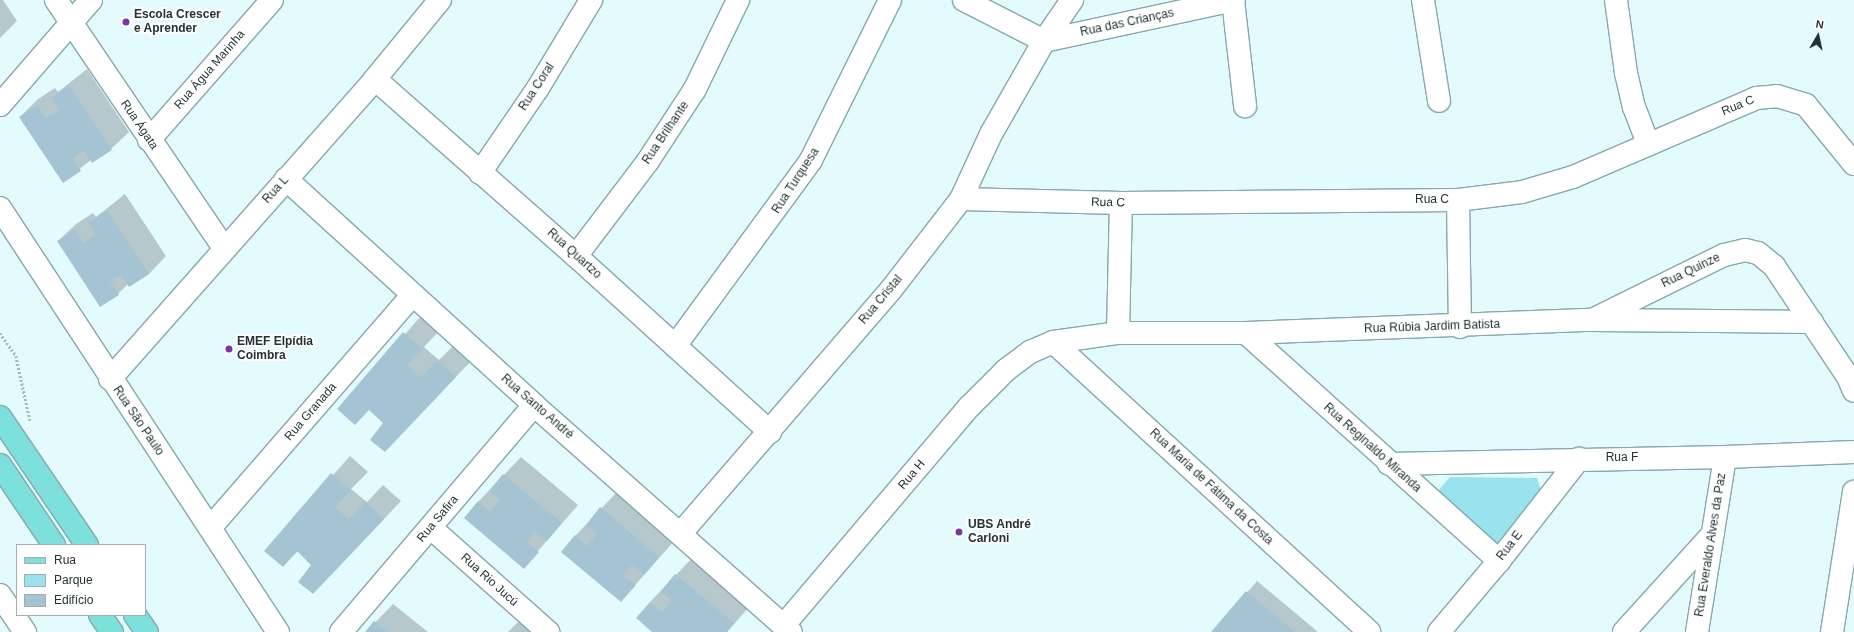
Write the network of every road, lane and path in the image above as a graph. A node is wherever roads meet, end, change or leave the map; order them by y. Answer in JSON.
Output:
{"nodes":[{"id":1,"x":56,"y":0,"type":"edge"},
{"id":2,"x":91,"y":0,"type":"edge"},
{"id":3,"x":272,"y":0,"type":"edge"},
{"id":4,"x":440,"y":0,"type":"edge"},
{"id":5,"x":591,"y":0,"type":"edge"},
{"id":6,"x":738,"y":0,"type":"edge"},
{"id":7,"x":890,"y":0,"type":"edge"},
{"id":8,"x":964,"y":0,"type":"edge"},
{"id":9,"x":1072,"y":0,"type":"edge"},
{"id":10,"x":1234,"y":0,"type":"edge"},
{"id":11,"x":1423,"y":0,"type":"edge"},
{"id":12,"x":1616,"y":0,"type":"edge"},
{"id":13,"x":71,"y":23,"type":"junction"},
{"id":14,"x":1044,"y":41,"type":"junction"},
{"id":15,"x":375,"y":79,"type":"junction"},
{"id":16,"x":1439,"y":100,"type":"dead end"},
{"id":17,"x":0,"y":105,"type":"edge"},
{"id":18,"x":1245,"y":106,"type":"dead end"},
{"id":19,"x":149,"y":140,"type":"junction"},
{"id":20,"x":1648,"y":144,"type":"junction"},
{"id":21,"x":1854,"y":164,"type":"edge"},
{"id":22,"x":480,"y":173,"type":"junction"},
{"id":23,"x":286,"y":179,"type":"junction"},
{"id":24,"x":961,"y":199,"type":"junction"},
{"id":25,"x":1458,"y":200,"type":"junction"},
{"id":26,"x":1122,"y":203,"type":"junction"},
{"id":27,"x":0,"y":208,"type":"edge"},
{"id":28,"x":224,"y":248,"type":"junction"},
{"id":29,"x":576,"y":256,"type":"junction"},
{"id":30,"x":412,"y":296,"type":"junction"},
{"id":31,"x":1591,"y":320,"type":"junction"},
{"id":32,"x":1812,"y":322,"type":"junction"},
{"id":33,"x":1460,"y":327,"type":"junction"},
{"id":34,"x":0,"y":333,"type":"edge"},
{"id":35,"x":1118,"y":333,"type":"junction"},
{"id":36,"x":1246,"y":333,"type":"junction"},
{"id":37,"x":1053,"y":342,"type":"junction"},
{"id":38,"x":675,"y":346,"type":"junction"},
{"id":39,"x":16,"y":356,"type":"dead end"},
{"id":40,"x":110,"y":379,"type":"junction"},
{"id":41,"x":1854,"y":391,"type":"edge"},
{"id":42,"x":534,"y":405,"type":"junction"},
{"id":43,"x":0,"y":417,"type":"edge"},
{"id":44,"x":770,"y":432,"type":"junction"},
{"id":45,"x":1854,"y":452,"type":"edge"},
{"id":46,"x":1725,"y":457,"type":"junction"},
{"id":47,"x":1579,"y":459,"type":"junction"},
{"id":48,"x":0,"y":464,"type":"edge"},
{"id":49,"x":1390,"y":464,"type":"junction"},
{"id":50,"x":1854,"y":492,"type":"edge"},
{"id":51,"x":210,"y":528,"type":"junction"},
{"id":52,"x":431,"y":528,"type":"junction"},
{"id":53,"x":681,"y":533,"type":"junction"},
{"id":54,"x":1713,"y":534,"type":"junction"},
{"id":55,"x":53,"y":544,"type":"edge"},
{"id":56,"x":86,"y":544,"type":"edge"},
{"id":57,"x":1499,"y":561,"type":"junction"},
{"id":58,"x":0,"y":596,"type":"edge"},
{"id":59,"x":101,"y":616,"type":"edge"},
{"id":60,"x":136,"y":616,"type":"edge"},
{"id":61,"x":788,"y":629,"type":"edge"},
{"id":62,"x":25,"y":632,"type":"edge"},
{"id":63,"x":112,"y":632,"type":"edge"},
{"id":64,"x":147,"y":632,"type":"edge"},
{"id":65,"x":278,"y":632,"type":"edge"},
{"id":66,"x":341,"y":632,"type":"edge"},
{"id":67,"x":548,"y":632,"type":"edge"},
{"id":68,"x":1368,"y":632,"type":"edge"},
{"id":69,"x":1438,"y":632,"type":"edge"},
{"id":70,"x":1624,"y":632,"type":"edge"},
{"id":71,"x":1697,"y":632,"type":"edge"},
{"id":72,"x":1832,"y":632,"type":"edge"}],
"edges":[{"from":1,"to":13,"type":"street","name":"Rua Ágata"},
{"from":2,"to":13,"type":"street"},
{"from":3,"to":19,"type":"street","name":"Rua Água Marinha"},
{"from":4,"to":15,"type":"street","name":"Rua L"},
{"from":5,"to":22,"type":"street","name":"Rua Coral"},
{"from":6,"to":29,"type":"street","name":"Rua Brilhante"},
{"from":7,"to":38,"type":"street","name":"Rua Turquesa"},
{"from":8,"to":14,"type":"street"},
{"from":9,"to":14,"type":"street","name":"Rua Cristal"},
{"from":10,"to":14,"type":"street","name":"Rua das Crianças"},
{"from":10,"to":18,"type":"street"},
{"from":11,"to":16,"type":"street"},
{"from":12,"to":20,"type":"street"},
{"from":13,"to":17,"type":"street"},
{"from":13,"to":19,"type":"street","name":"Rua Ágata"},
{"from":14,"to":24,"type":"street","name":"Rua Cristal"},
{"from":15,"to":22,"type":"street","name":"Rua Quartzo"},
{"from":15,"to":23,"type":"street","name":"Rua L"},
{"from":19,"to":28,"type":"street","name":"Rua Ágata"},
{"from":20,"to":21,"type":"street","name":"Rua C"},
{"from":20,"to":25,"type":"street","name":"Rua C"},
{"from":22,"to":29,"type":"street","name":"Rua Quartzo"},
{"from":23,"to":28,"type":"street","name":"Rua L"},
{"from":23,"to":30,"type":"street","name":"Rua Santo André"},
{"from":24,"to":26,"type":"street","name":"Rua C"},
{"from":24,"to":44,"type":"street","name":"Rua Cristal"},
{"from":25,"to":26,"type":"street","name":"Rua C"},
{"from":25,"to":33,"type":"street"},
{"from":26,"to":35,"type":"street"},
{"from":27,"to":40,"type":"street","name":"Rua São Paulo"},
{"from":28,"to":40,"type":"street","name":"Rua L"},
{"from":29,"to":38,"type":"street","name":"Rua Quartzo"},
{"from":30,"to":42,"type":"street","name":"Rua Santo André"},
{"from":30,"to":51,"type":"street","name":"Rua Granada"},
{"from":31,"to":32,"type":"street","name":"Rua Rúbia Jardim Batista"},
{"from":31,"to":32,"type":"street","name":"Rua Quinze"},
{"from":31,"to":33,"type":"street","name":"Rua Rúbia Jardim Batista"},
{"from":32,"to":41,"type":"street","name":"Rua Quinze"},
{"from":33,"to":36,"type":"street","name":"Rua Rúbia Jardim Batista"},
{"from":34,"to":39,"type":"path"},
{"from":35,"to":36,"type":"street","name":"Rua Rúbia Jardim Batista"},
{"from":35,"to":37,"type":"street","name":"Rua Rúbia Jardim Batista"},
{"from":36,"to":49,"type":"street","name":"Rua Reginaldo Miranda"},
{"from":37,"to":61,"type":"street","name":"Rua H"},
{"from":37,"to":68,"type":"street","name":"Rua Maria de Fátima da Costa"},
{"from":38,"to":44,"type":"street","name":"Rua Quartzo"},
{"from":40,"to":51,"type":"street","name":"Rua São Paulo"},
{"from":42,"to":52,"type":"street","name":"Rua Safira"},
{"from":42,"to":53,"type":"street","name":"Rua Santo André"},
{"from":43,"to":56,"type":"main road"},
{"from":44,"to":53,"type":"street","name":"Rua Cristal"},
{"from":45,"to":46,"type":"street","name":"Rua F"},
{"from":46,"to":47,"type":"street","name":"Rua F"},
{"from":46,"to":54,"type":"street","name":"Rua Everaldo Alves da Paz"},
{"from":47,"to":49,"type":"street","name":"Rua F"},
{"from":47,"to":57,"type":"street","name":"Rua E"},
{"from":48,"to":55,"type":"main road"},
{"from":49,"to":57,"type":"street","name":"Rua Reginaldo Miranda"},
{"from":50,"to":72,"type":"street"},
{"from":51,"to":65,"type":"street","name":"Rua São Paulo"},
{"from":52,"to":66,"type":"street","name":"Rua Safira"},
{"from":52,"to":67,"type":"street","name":"Rua Rio Jucú"},
{"from":53,"to":61,"type":"street","name":"Rua Santo André"},
{"from":54,"to":70,"type":"street"},
{"from":54,"to":71,"type":"street","name":"Rua Everaldo Alves da Paz"},
{"from":57,"to":69,"type":"street","name":"Rua E"},
{"from":58,"to":62,"type":"street"},
{"from":59,"to":63,"type":"main road"},
{"from":60,"to":64,"type":"main road"}]}
